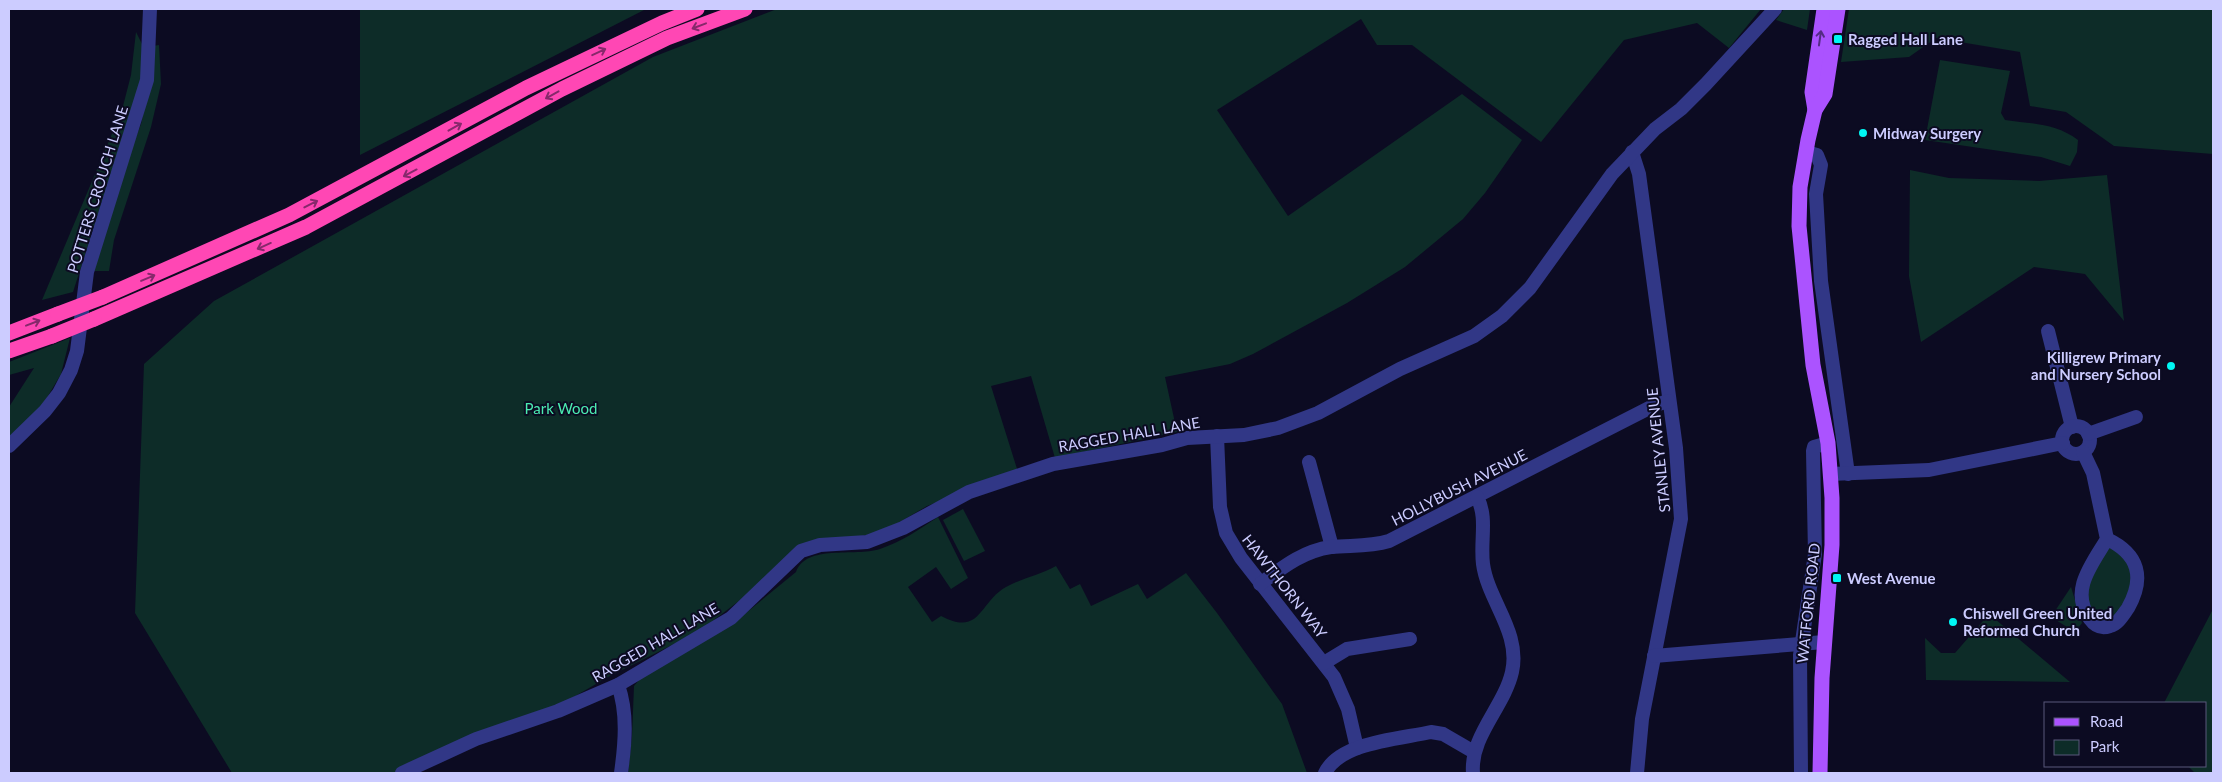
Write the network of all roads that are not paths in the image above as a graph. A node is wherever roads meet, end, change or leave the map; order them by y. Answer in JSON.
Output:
{"nodes":[{"id":1,"x":150,"y":9,"type":"edge"},
{"id":2,"x":697,"y":9,"type":"edge"},
{"id":3,"x":745,"y":9,"type":"edge"},
{"id":4,"x":1775,"y":9,"type":"edge"},
{"id":5,"x":1824,"y":9,"type":"edge"},
{"id":6,"x":1838,"y":9,"type":"edge"},
{"id":7,"x":1815,"y":110,"type":"junction"},
{"id":8,"x":1632,"y":152,"type":"junction"},
{"id":9,"x":1806,"y":152,"type":"junction"},
{"id":10,"x":2048,"y":331,"type":"dead end"},
{"id":11,"x":9,"y":333,"type":"edge"},
{"id":12,"x":9,"y":351,"type":"edge"},
{"id":13,"x":1670,"y":401,"type":"junction"},
{"id":14,"x":2136,"y":418,"type":"dead end"},
{"id":15,"x":2072,"y":427,"type":"junction"},
{"id":16,"x":2088,"y":434,"type":"junction"},
{"id":17,"x":1217,"y":436,"type":"junction"},
{"id":18,"x":1828,"y":443,"type":"junction"},
{"id":19,"x":2062,"y":443,"type":"junction"},
{"id":20,"x":9,"y":446,"type":"edge"},
{"id":21,"x":2083,"y":452,"type":"junction"},
{"id":22,"x":1309,"y":462,"type":"dead end"},
{"id":23,"x":1830,"y":474,"type":"junction"},
{"id":24,"x":1848,"y":474,"type":"junction"},
{"id":25,"x":1477,"y":497,"type":"junction"},
{"id":26,"x":2107,"y":539,"type":"junction"},
{"id":27,"x":1332,"y":547,"type":"junction"},
{"id":28,"x":1260,"y":584,"type":"junction"},
{"id":29,"x":1410,"y":639,"type":"dead end"},
{"id":30,"x":1803,"y":642,"type":"junction"},
{"id":31,"x":1824,"y":642,"type":"junction"},
{"id":32,"x":1654,"y":656,"type":"junction"},
{"id":33,"x":1324,"y":663,"type":"junction"},
{"id":34,"x":618,"y":685,"type":"junction"},
{"id":35,"x":1357,"y":748,"type":"junction"},
{"id":36,"x":1474,"y":752,"type":"junction"},
{"id":37,"x":402,"y":773,"type":"edge"},
{"id":38,"x":621,"y":773,"type":"edge"},
{"id":39,"x":1325,"y":773,"type":"edge"},
{"id":40,"x":1473,"y":773,"type":"edge"},
{"id":41,"x":1636,"y":773,"type":"edge"},
{"id":42,"x":1801,"y":773,"type":"edge"},
{"id":43,"x":1820,"y":773,"type":"edge"}],
"edges":[{"from":1,"to":20,"type":"street","name":"POTTERS CROUCH LANE"},
{"from":11,"to":2,"type":"highway","one_way":true,"bridge":true},
{"from":3,"to":12,"type":"highway","one_way":true,"bridge":true},
{"from":4,"to":8,"type":"street","name":"RAGGED HALL LANE"},
{"from":7,"to":5,"type":"main road","name":"WATFORD ROAD","one_way":true},
{"from":6,"to":7,"type":"main road","name":"WATFORD ROAD"},
{"from":7,"to":9,"type":"main road","name":"WATFORD ROAD"},
{"from":8,"to":13,"type":"street","name":"STANLEY AVENUE"},
{"from":8,"to":17,"type":"street","name":"RAGGED HALL LANE"},
{"from":9,"to":18,"type":"main road","name":"WATFORD ROAD"},
{"from":9,"to":24,"type":"street"},
{"from":10,"to":15,"type":"street"},
{"from":13,"to":25,"type":"street","name":"HOLLYBUSH AVENUE"},
{"from":13,"to":32,"type":"street","name":"STANLEY AVENUE"},
{"from":14,"to":16,"type":"street"},
{"from":15,"to":16,"type":"street"},
{"from":15,"to":19,"type":"street"},
{"from":16,"to":21,"type":"street"},
{"from":17,"to":28,"type":"street","name":"HAWTHORN WAY"},
{"from":17,"to":34,"type":"street","name":"RAGGED HALL LANE"},
{"from":18,"to":23,"type":"main road","name":"WATFORD ROAD"},
{"from":18,"to":30,"type":"street","name":"WATFORD ROAD"},
{"from":19,"to":21,"type":"street"},
{"from":19,"to":24,"type":"street"},
{"from":21,"to":26,"type":"street"},
{"from":22,"to":27,"type":"street"},
{"from":23,"to":24,"type":"street"},
{"from":23,"to":31,"type":"main road","name":"WATFORD ROAD"},
{"from":25,"to":27,"type":"street","name":"HOLLYBUSH AVENUE"},
{"from":25,"to":36,"type":"street"},
{"from":26,"to":26,"type":"street"},
{"from":27,"to":28,"type":"street","name":"HOLLYBUSH AVENUE"},
{"from":28,"to":33,"type":"street","name":"HAWTHORN WAY"},
{"from":29,"to":33,"type":"street"},
{"from":30,"to":31,"type":"street"},
{"from":30,"to":32,"type":"street"},
{"from":30,"to":42,"type":"street","name":"WATFORD ROAD"},
{"from":31,"to":43,"type":"main road","name":"WATFORD ROAD"},
{"from":32,"to":41,"type":"street","name":"STANLEY AVENUE"},
{"from":33,"to":35,"type":"street","name":"HAWTHORN WAY"},
{"from":34,"to":37,"type":"street","name":"RAGGED HALL LANE"},
{"from":34,"to":38,"type":"street"},
{"from":35,"to":36,"type":"street"},
{"from":35,"to":39,"type":"street"},
{"from":36,"to":40,"type":"street"}]}
